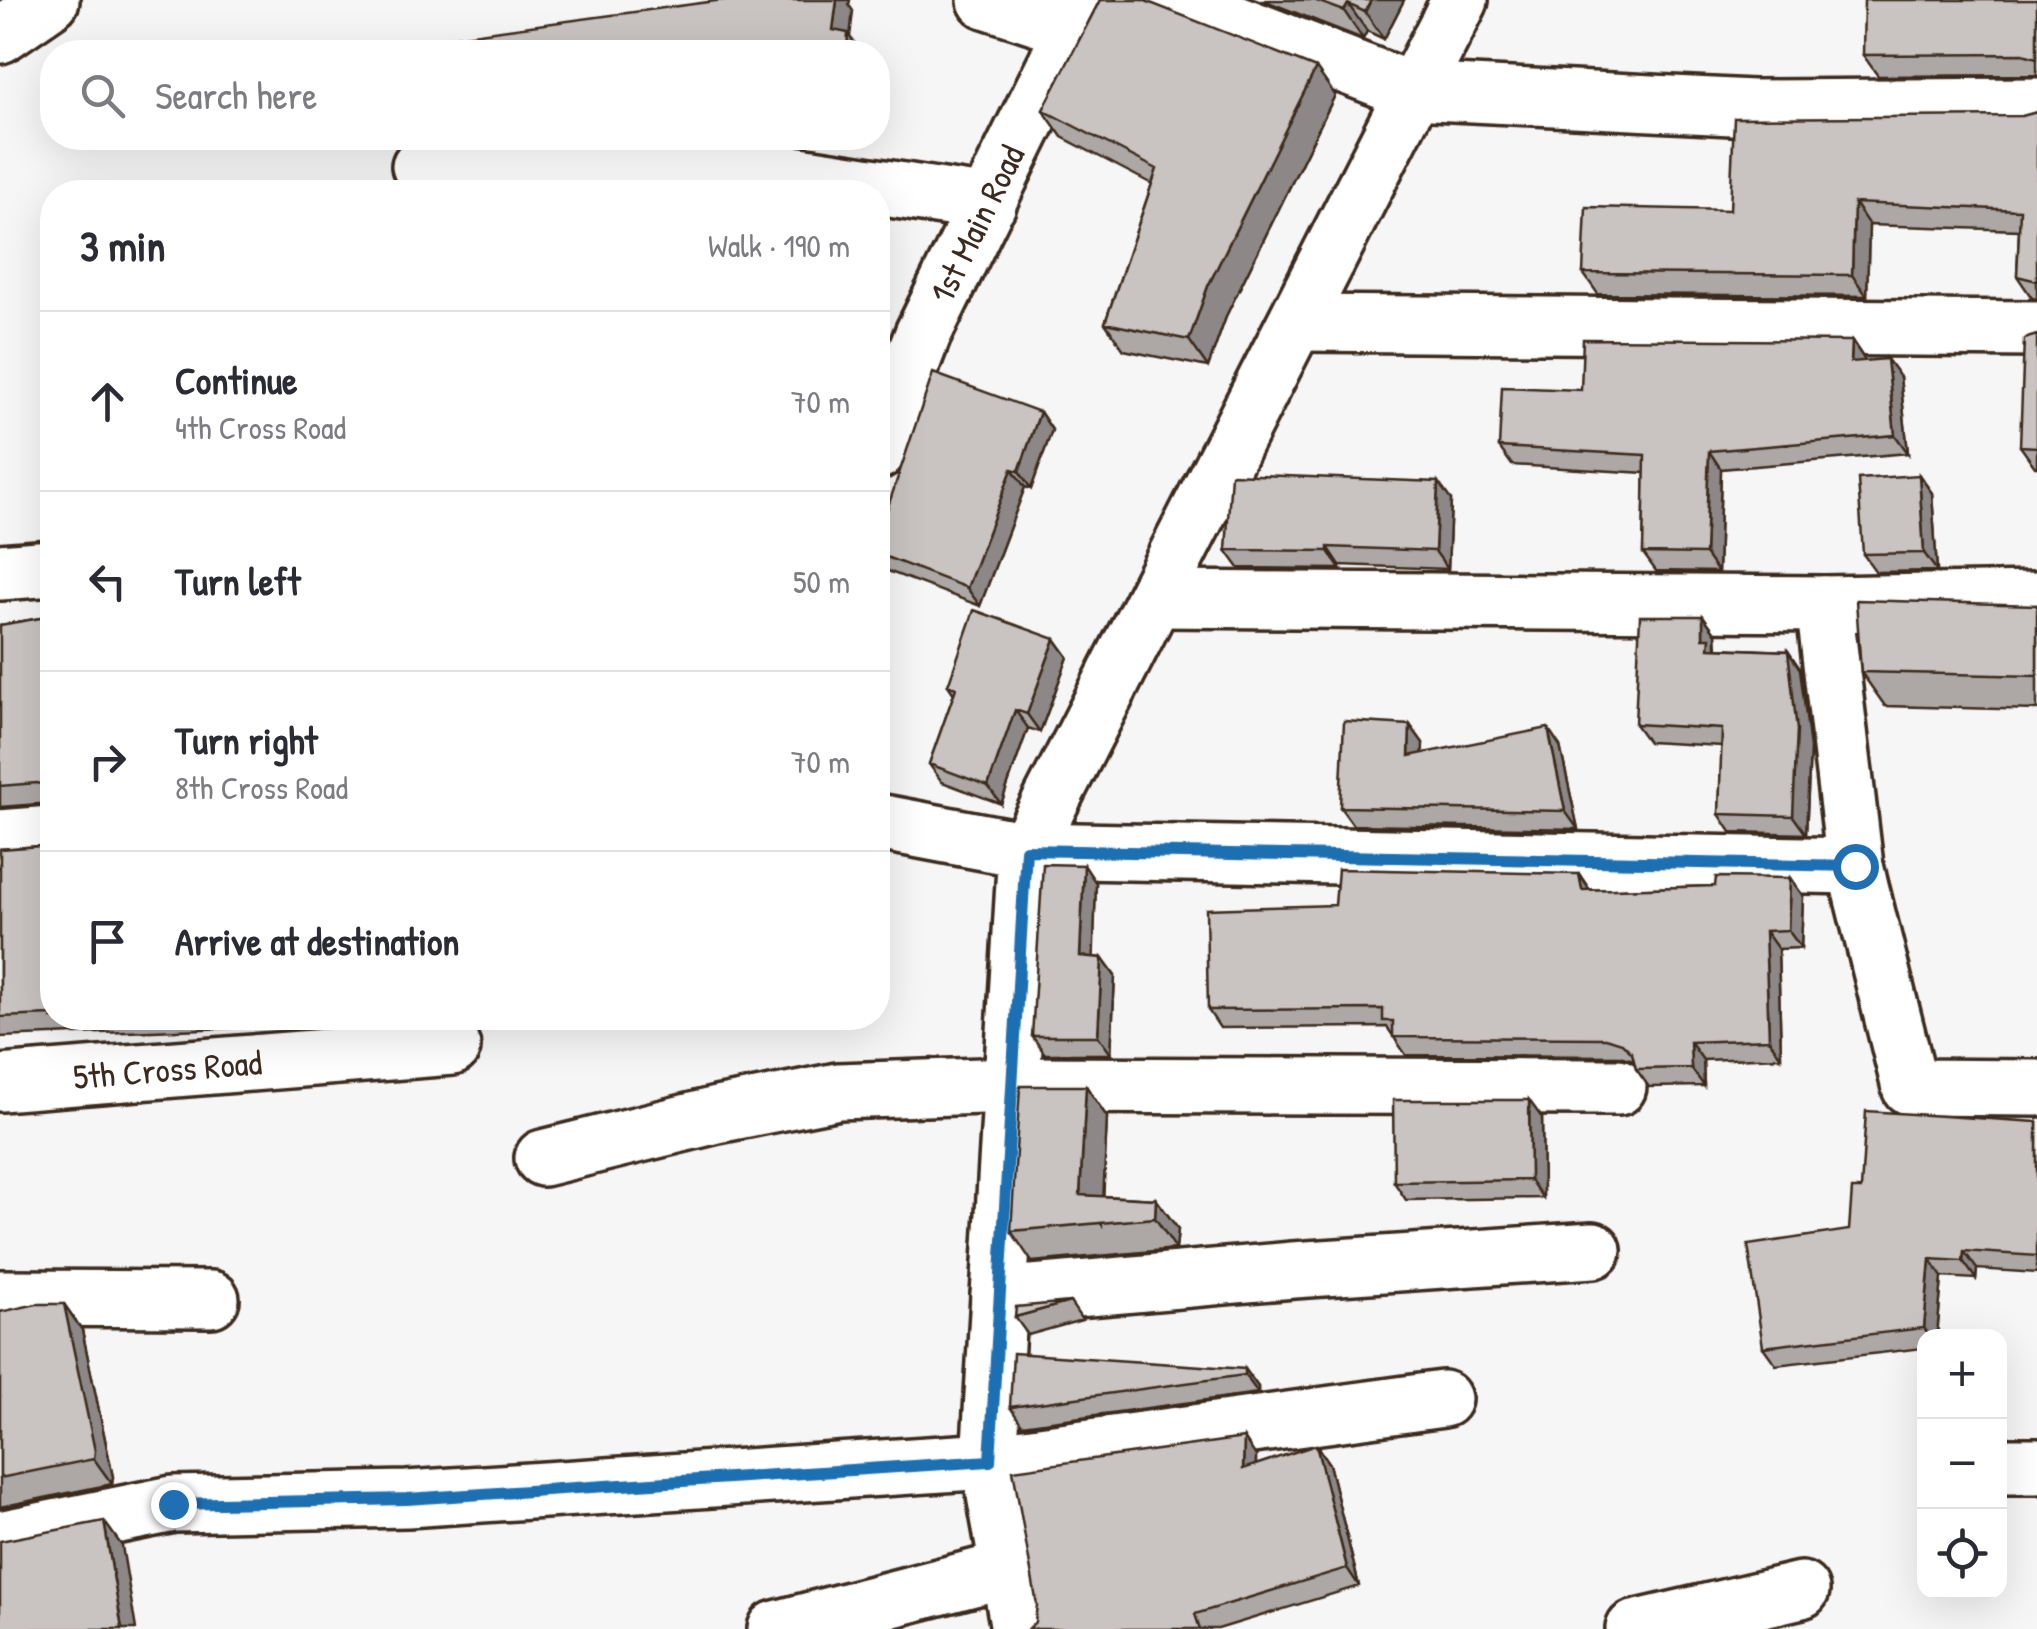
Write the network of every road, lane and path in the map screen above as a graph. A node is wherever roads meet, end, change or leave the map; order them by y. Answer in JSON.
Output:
{"nodes":[{"id":1,"x":51,"y":0,"type":"edge"},
{"id":2,"x":986,"y":0,"type":"edge"},
{"id":3,"x":1176,"y":0,"type":"edge"},
{"id":4,"x":1460,"y":0,"type":"edge"},
{"id":5,"x":1081,"y":15,"type":"edge"},
{"id":6,"x":0,"y":35,"type":"edge"},
{"id":7,"x":1412,"y":92,"type":"junction"},
{"id":8,"x":2037,"y":106,"type":"edge"},
{"id":9,"x":420,"y":166,"type":"dead end"},
{"id":10,"x":832,"y":180,"type":"edge"},
{"id":11,"x":890,"y":189,"type":"edge"},
{"id":12,"x":988,"y":204,"type":"junction"},
{"id":13,"x":1299,"y":324,"type":"junction"},
{"id":14,"x":2037,"y":329,"type":"edge"},
{"id":15,"x":890,"y":421,"type":"edge"},
{"id":16,"x":40,"y":569,"type":"edge"},
{"id":17,"x":0,"y":572,"type":"edge"},
{"id":18,"x":1157,"y":599,"type":"junction"},
{"id":19,"x":2037,"y":600,"type":"edge"},
{"id":20,"x":1824,"y":604,"type":"junction"},
{"id":21,"x":890,"y":824,"type":"edge"},
{"id":22,"x":40,"y":835,"type":"edge"},
{"id":23,"x":0,"y":838,"type":"edge"},
{"id":24,"x":1026,"y":850,"type":"junction"},
{"id":25,"x":1855,"y":866,"type":"junction"},
{"id":26,"x":452,"y":1047,"type":"dead end"},
{"id":27,"x":0,"y":1084,"type":"edge"},
{"id":28,"x":1012,"y":1086,"type":"junction"},
{"id":29,"x":1618,"y":1087,"type":"dead end"},
{"id":30,"x":2037,"y":1088,"type":"edge"},
{"id":31,"x":544,"y":1158,"type":"dead end"},
{"id":32,"x":1593,"y":1250,"type":"dead end"},
{"id":33,"x":999,"y":1296,"type":"junction"},
{"id":34,"x":0,"y":1298,"type":"edge"},
{"id":35,"x":211,"y":1298,"type":"dead end"},
{"id":36,"x":1443,"y":1399,"type":"dead end"},
{"id":37,"x":990,"y":1461,"type":"junction"},
{"id":38,"x":2007,"y":1466,"type":"edge"},
{"id":39,"x":2037,"y":1466,"type":"edge"},
{"id":40,"x":0,"y":1539,"type":"edge"},
{"id":41,"x":1008,"y":1569,"type":"junction"},
{"id":42,"x":1800,"y":1590,"type":"dead end"},
{"id":43,"x":776,"y":1629,"type":"edge"},
{"id":44,"x":1019,"y":1629,"type":"edge"},
{"id":45,"x":1634,"y":1629,"type":"edge"}],
"edges":[{"from":1,"to":6,"type":"main road"},
{"from":2,"to":5,"type":"main road"},
{"from":3,"to":7,"type":"main road"},
{"from":4,"to":7,"type":"main road"},
{"from":5,"to":12,"type":"main road","name":"1st Main Road"},
{"from":7,"to":8,"type":"main road"},
{"from":7,"to":13,"type":"main road"},
{"from":9,"to":10,"type":"main road"},
{"from":11,"to":12,"type":"main road"},
{"from":12,"to":15,"type":"main road","name":"1st Main Road"},
{"from":13,"to":14,"type":"main road"},
{"from":13,"to":18,"type":"main road"},
{"from":16,"to":17,"type":"main road"},
{"from":18,"to":20,"type":"main road"},
{"from":18,"to":24,"type":"main road"},
{"from":19,"to":20,"type":"main road"},
{"from":20,"to":25,"type":"main road"},
{"from":21,"to":24,"type":"main road"},
{"from":22,"to":23,"type":"main road"},
{"from":24,"to":25,"type":"main road"},
{"from":24,"to":28,"type":"main road"},
{"from":25,"to":30,"type":"main road"},
{"from":26,"to":27,"type":"main road","name":"5th Cross Road"},
{"from":28,"to":29,"type":"main road"},
{"from":28,"to":31,"type":"main road"},
{"from":28,"to":33,"type":"main road"},
{"from":32,"to":33,"type":"main road"},
{"from":33,"to":37,"type":"main road"},
{"from":34,"to":35,"type":"main road"},
{"from":36,"to":37,"type":"main road"},
{"from":37,"to":40,"type":"main road"},
{"from":37,"to":41,"type":"main road"},
{"from":38,"to":39,"type":"main road"},
{"from":41,"to":43,"type":"main road"},
{"from":41,"to":44,"type":"main road"},
{"from":42,"to":45,"type":"main road"}]}
